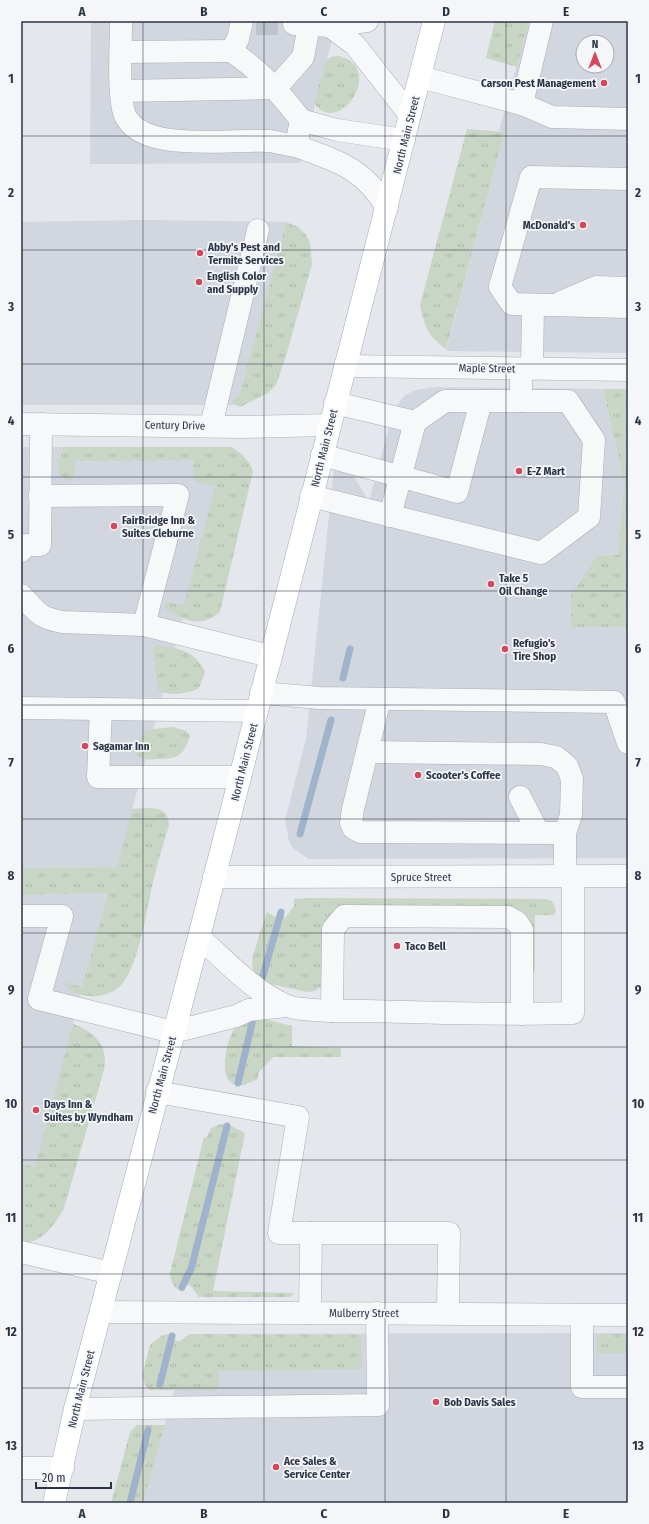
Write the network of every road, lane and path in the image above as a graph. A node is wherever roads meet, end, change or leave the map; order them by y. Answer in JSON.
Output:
{"nodes":[{"id":1,"x":121,"y":21,"type":"edge"},
{"id":2,"x":367,"y":21,"type":"edge"},
{"id":3,"x":434,"y":21,"type":"edge"},
{"id":4,"x":542,"y":21,"type":"edge"},
{"id":5,"x":246,"y":23,"type":"edge"},
{"id":6,"x":311,"y":24,"type":"edge"},
{"id":7,"x":231,"y":51,"type":"junction"},
{"id":8,"x":121,"y":52,"type":"junction"},
{"id":9,"x":420,"y":77,"type":"junction"},
{"id":10,"x":276,"y":88,"type":"junction"},
{"id":11,"x":122,"y":91,"type":"junction"},
{"id":12,"x":522,"y":104,"type":"junction"},
{"id":13,"x":410,"y":115,"type":"junction"},
{"id":14,"x":628,"y":119,"type":"edge"},
{"id":15,"x":301,"y":120,"type":"junction"},
{"id":16,"x":404,"y":140,"type":"junction"},
{"id":17,"x":296,"y":146,"type":"junction"},
{"id":18,"x":628,"y":179,"type":"edge"},
{"id":19,"x":527,"y":192,"type":"junction"},
{"id":20,"x":628,"y":193,"type":"edge"},
{"id":21,"x":387,"y":208,"type":"junction"},
{"id":22,"x":258,"y":230,"type":"dead end"},
{"id":23,"x":628,"y":288,"type":"edge"},
{"id":24,"x":533,"y":305,"type":"junction"},
{"id":25,"x":554,"y":305,"type":"junction"},
{"id":26,"x":628,"y":307,"type":"edge"},
{"id":27,"x":345,"y":366,"type":"junction"},
{"id":28,"x":526,"y":369,"type":"junction"},
{"id":29,"x":628,"y":370,"type":"edge"},
{"id":30,"x":481,"y":401,"type":"junction"},
{"id":31,"x":521,"y":401,"type":"junction"},
{"id":32,"x":335,"y":403,"type":"junction"},
{"id":33,"x":415,"y":422,"type":"junction"},
{"id":34,"x":31,"y":424,"type":"edge"},
{"id":35,"x":329,"y":425,"type":"junction"},
{"id":36,"x":211,"y":426,"type":"junction"},
{"id":37,"x":322,"y":455,"type":"junction"},
{"id":38,"x":400,"y":477,"type":"junction"},
{"id":39,"x":40,"y":496,"type":"junction"},
{"id":40,"x":311,"y":496,"type":"junction"},
{"id":41,"x":390,"y":516,"type":"junction"},
{"id":42,"x":21,"y":551,"type":"edge"},
{"id":43,"x":21,"y":595,"type":"edge"},
{"id":44,"x":144,"y":625,"type":"junction"},
{"id":45,"x":270,"y":656,"type":"junction"},
{"id":46,"x":380,"y":699,"type":"junction"},
{"id":47,"x":259,"y":702,"type":"junction"},
{"id":48,"x":21,"y":708,"type":"edge"},
{"id":49,"x":101,"y":709,"type":"junction"},
{"id":50,"x":628,"y":743,"type":"edge"},
{"id":51,"x":367,"y":752,"type":"junction"},
{"id":52,"x":240,"y":777,"type":"junction"},
{"id":53,"x":520,"y":797,"type":"dead end"},
{"id":54,"x":538,"y":832,"type":"junction"},
{"id":55,"x":565,"y":833,"type":"junction"},
{"id":56,"x":628,"y":876,"type":"edge"},
{"id":57,"x":214,"y":877,"type":"junction"},
{"id":58,"x":569,"y":877,"type":"junction"},
{"id":59,"x":21,"y":916,"type":"edge"},
{"id":60,"x":199,"y":937,"type":"junction"},
{"id":61,"x":286,"y":1006,"type":"junction"},
{"id":62,"x":332,"y":1011,"type":"junction"},
{"id":63,"x":522,"y":1014,"type":"junction"},
{"id":64,"x":173,"y":1032,"type":"junction"},
{"id":65,"x":158,"y":1092,"type":"junction"},
{"id":66,"x":311,"y":1233,"type":"junction"},
{"id":67,"x":21,"y":1252,"type":"edge"},
{"id":68,"x":111,"y":1273,"type":"junction"},
{"id":69,"x":101,"y":1312,"type":"junction"},
{"id":70,"x":310,"y":1313,"type":"junction"},
{"id":71,"x":377,"y":1313,"type":"junction"},
{"id":72,"x":448,"y":1313,"type":"junction"},
{"id":73,"x":582,"y":1315,"type":"junction"},
{"id":74,"x":628,"y":1315,"type":"edge"},
{"id":75,"x":628,"y":1387,"type":"edge"},
{"id":76,"x":75,"y":1409,"type":"junction"},
{"id":77,"x":21,"y":1468,"type":"edge"},
{"id":78,"x":63,"y":1468,"type":"junction"},
{"id":79,"x":54,"y":1503,"type":"edge"}],
"edges":[{"from":1,"to":8,"type":"street"},
{"from":2,"to":6,"type":"street"},
{"from":3,"to":9,"type":"main road","name":"North Main Street"},
{"from":4,"to":12,"type":"street"},
{"from":5,"to":7,"type":"street"},
{"from":6,"to":10,"type":"street"},
{"from":6,"to":13,"type":"street"},
{"from":7,"to":8,"type":"street"},
{"from":7,"to":10,"type":"street"},
{"from":8,"to":11,"type":"street"},
{"from":9,"to":12,"type":"street"},
{"from":9,"to":13,"type":"main road","name":"North Main Street"},
{"from":10,"to":11,"type":"street"},
{"from":10,"to":15,"type":"street"},
{"from":11,"to":17,"type":"street"},
{"from":12,"to":14,"type":"street"},
{"from":13,"to":16,"type":"main road","name":"North Main Street"},
{"from":15,"to":16,"type":"street"},
{"from":15,"to":17,"type":"street"},
{"from":16,"to":21,"type":"main road","name":"North Main Street"},
{"from":17,"to":21,"type":"street"},
{"from":18,"to":19,"type":"street"},
{"from":19,"to":20,"type":"street"},
{"from":19,"to":24,"type":"street"},
{"from":21,"to":27,"type":"main road","name":"North Main Street"},
{"from":22,"to":36,"type":"street"},
{"from":23,"to":25,"type":"street"},
{"from":24,"to":25,"type":"street"},
{"from":24,"to":28,"type":"street"},
{"from":25,"to":26,"type":"street"},
{"from":27,"to":28,"type":"street","name":"Maple Street"},
{"from":27,"to":32,"type":"main road","name":"North Main Street"},
{"from":28,"to":29,"type":"street","name":"Maple Street"},
{"from":28,"to":31,"type":"street"},
{"from":30,"to":31,"type":"street"},
{"from":30,"to":33,"type":"street"},
{"from":30,"to":38,"type":"street"},
{"from":31,"to":41,"type":"street"},
{"from":32,"to":33,"type":"street"},
{"from":32,"to":35,"type":"main road","name":"North Main Street"},
{"from":33,"to":38,"type":"street"},
{"from":34,"to":36,"type":"street","name":"Century Drive"},
{"from":34,"to":39,"type":"street"},
{"from":35,"to":36,"type":"street","name":"Century Drive"},
{"from":35,"to":37,"type":"main road","name":"North Main Street"},
{"from":37,"to":38,"type":"street"},
{"from":37,"to":40,"type":"main road","name":"North Main Street"},
{"from":38,"to":41,"type":"street"},
{"from":39,"to":42,"type":"street"},
{"from":39,"to":44,"type":"street"},
{"from":40,"to":41,"type":"street"},
{"from":40,"to":45,"type":"main road","name":"North Main Street"},
{"from":43,"to":44,"type":"street"},
{"from":44,"to":45,"type":"street"},
{"from":45,"to":47,"type":"main road","name":"North Main Street"},
{"from":46,"to":47,"type":"street"},
{"from":46,"to":50,"type":"street"},
{"from":46,"to":51,"type":"street"},
{"from":47,"to":49,"type":"street"},
{"from":47,"to":52,"type":"main road","name":"North Main Street"},
{"from":48,"to":49,"type":"street"},
{"from":49,"to":52,"type":"street"},
{"from":51,"to":54,"type":"street"},
{"from":51,"to":55,"type":"street"},
{"from":52,"to":57,"type":"main road","name":"North Main Street"},
{"from":53,"to":54,"type":"street"},
{"from":54,"to":55,"type":"street"},
{"from":55,"to":58,"type":"street"},
{"from":56,"to":58,"type":"street","name":"Spruce Street"},
{"from":57,"to":58,"type":"street","name":"Spruce Street"},
{"from":57,"to":60,"type":"main road","name":"North Main Street"},
{"from":58,"to":63,"type":"street"},
{"from":59,"to":64,"type":"street"},
{"from":60,"to":61,"type":"street"},
{"from":60,"to":64,"type":"main road","name":"North Main Street"},
{"from":61,"to":62,"type":"street"},
{"from":61,"to":64,"type":"street"},
{"from":62,"to":63,"type":"street"},
{"from":62,"to":63,"type":"street"},
{"from":64,"to":65,"type":"main road","name":"North Main Street"},
{"from":65,"to":66,"type":"street"},
{"from":65,"to":68,"type":"main road","name":"North Main Street"},
{"from":66,"to":70,"type":"street"},
{"from":66,"to":72,"type":"street"},
{"from":67,"to":68,"type":"street"},
{"from":68,"to":69,"type":"main road","name":"North Main Street"},
{"from":69,"to":70,"type":"street","name":"Mulberry Street"},
{"from":69,"to":76,"type":"main road","name":"North Main Street"},
{"from":70,"to":71,"type":"street","name":"Mulberry Street"},
{"from":71,"to":72,"type":"street","name":"Mulberry Street"},
{"from":71,"to":76,"type":"street"},
{"from":72,"to":73,"type":"street","name":"Mulberry Street"},
{"from":73,"to":74,"type":"street","name":"Mulberry Street"},
{"from":73,"to":75,"type":"street"},
{"from":76,"to":78,"type":"main road","name":"North Main Street"},
{"from":77,"to":78,"type":"street"},
{"from":78,"to":79,"type":"main road","name":"North Main Street"}]}
